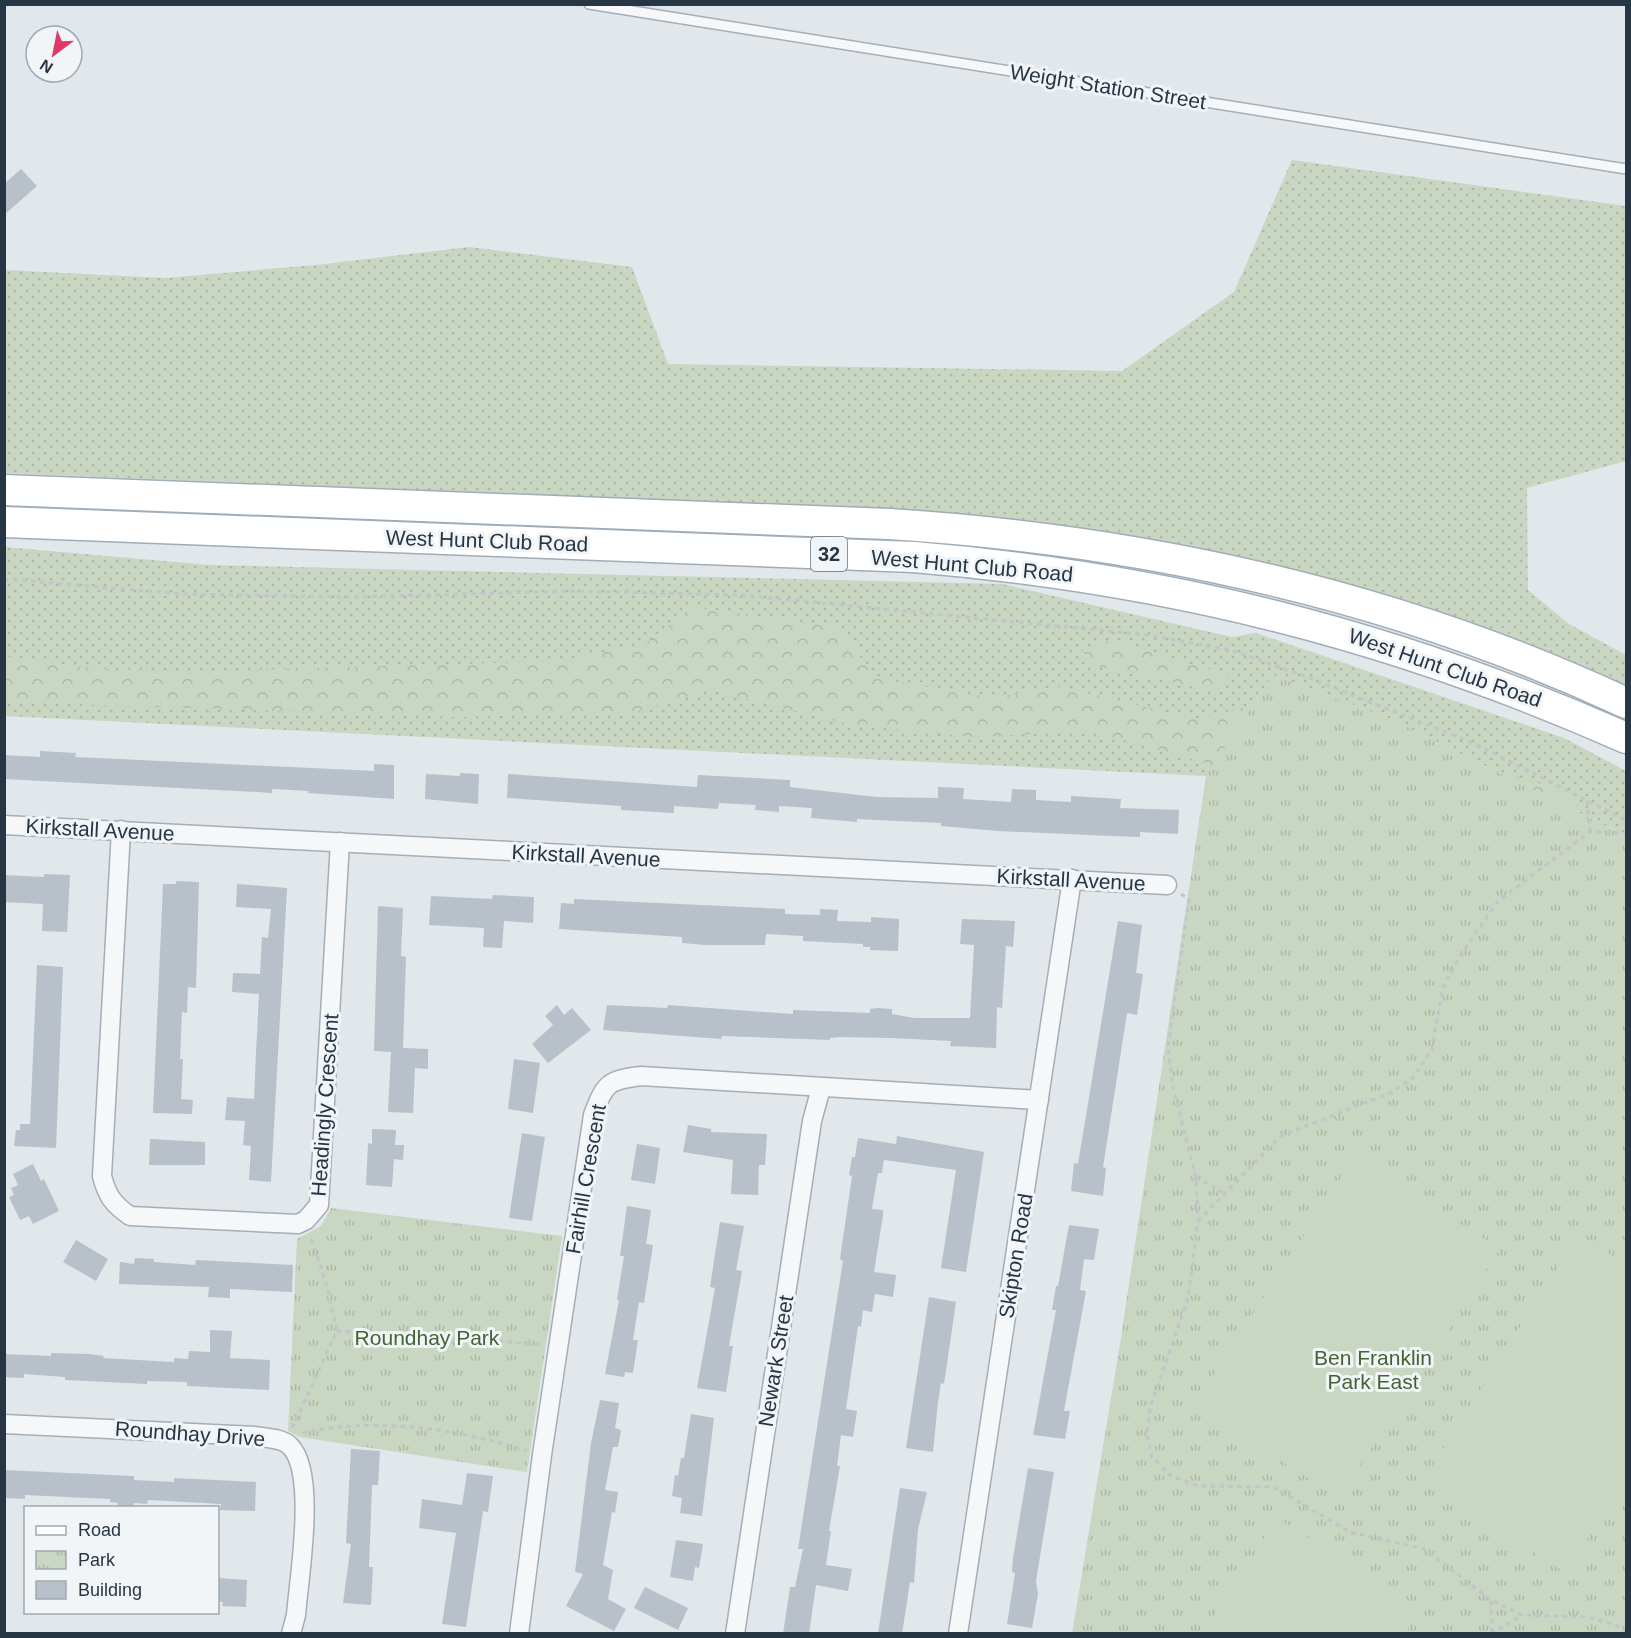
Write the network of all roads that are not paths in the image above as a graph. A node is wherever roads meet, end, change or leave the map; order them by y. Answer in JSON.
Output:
{"nodes":[{"id":1,"x":589,"y":4,"type":"edge"},
{"id":2,"x":1626,"y":169,"type":"edge"},
{"id":3,"x":4,"y":490,"type":"edge"},
{"id":4,"x":4,"y":522,"type":"edge"},
{"id":5,"x":1626,"y":703,"type":"edge"},
{"id":6,"x":1626,"y":738,"type":"edge"},
{"id":7,"x":4,"y":825,"type":"edge"},
{"id":8,"x":121,"y":830,"type":"junction"},
{"id":9,"x":340,"y":842,"type":"junction"},
{"id":10,"x":1072,"y":879,"type":"junction"},
{"id":11,"x":1167,"y":885,"type":"road end"},
{"id":12,"x":820,"y":1088,"type":"junction"},
{"id":13,"x":1039,"y":1101,"type":"junction"},
{"id":14,"x":4,"y":1424,"type":"edge"},
{"id":15,"x":291,"y":1634,"type":"edge"},
{"id":16,"x":519,"y":1634,"type":"edge"},
{"id":17,"x":735,"y":1634,"type":"edge"},
{"id":18,"x":958,"y":1634,"type":"edge"}],
"edges":[{"from":1,"to":2,"type":"lane","name":"Weight Station Street"},
{"from":3,"to":5,"type":"main road","name":"West Hunt Club Road","number":"32"},
{"from":4,"to":6,"type":"main road","name":"West Hunt Club Road","number":"32"},
{"from":7,"to":8,"type":"street","name":"Kirkstall Avenue"},
{"from":8,"to":9,"type":"street","name":"Kirkstall Avenue"},
{"from":8,"to":9,"type":"street","name":"Headingly Crescent"},
{"from":9,"to":10,"type":"street","name":"Kirkstall Avenue"},
{"from":10,"to":11,"type":"street","name":"Kirkstall Avenue"},
{"from":10,"to":13,"type":"street","name":"Skipton Road"},
{"from":12,"to":13,"type":"street","name":"Fairhill Crescent"},
{"from":12,"to":16,"type":"street","name":"Fairhill Crescent"},
{"from":12,"to":17,"type":"street","name":"Newark Street"},
{"from":13,"to":18,"type":"street","name":"Skipton Road"},
{"from":14,"to":15,"type":"street","name":"Roundhay Drive"}]}
